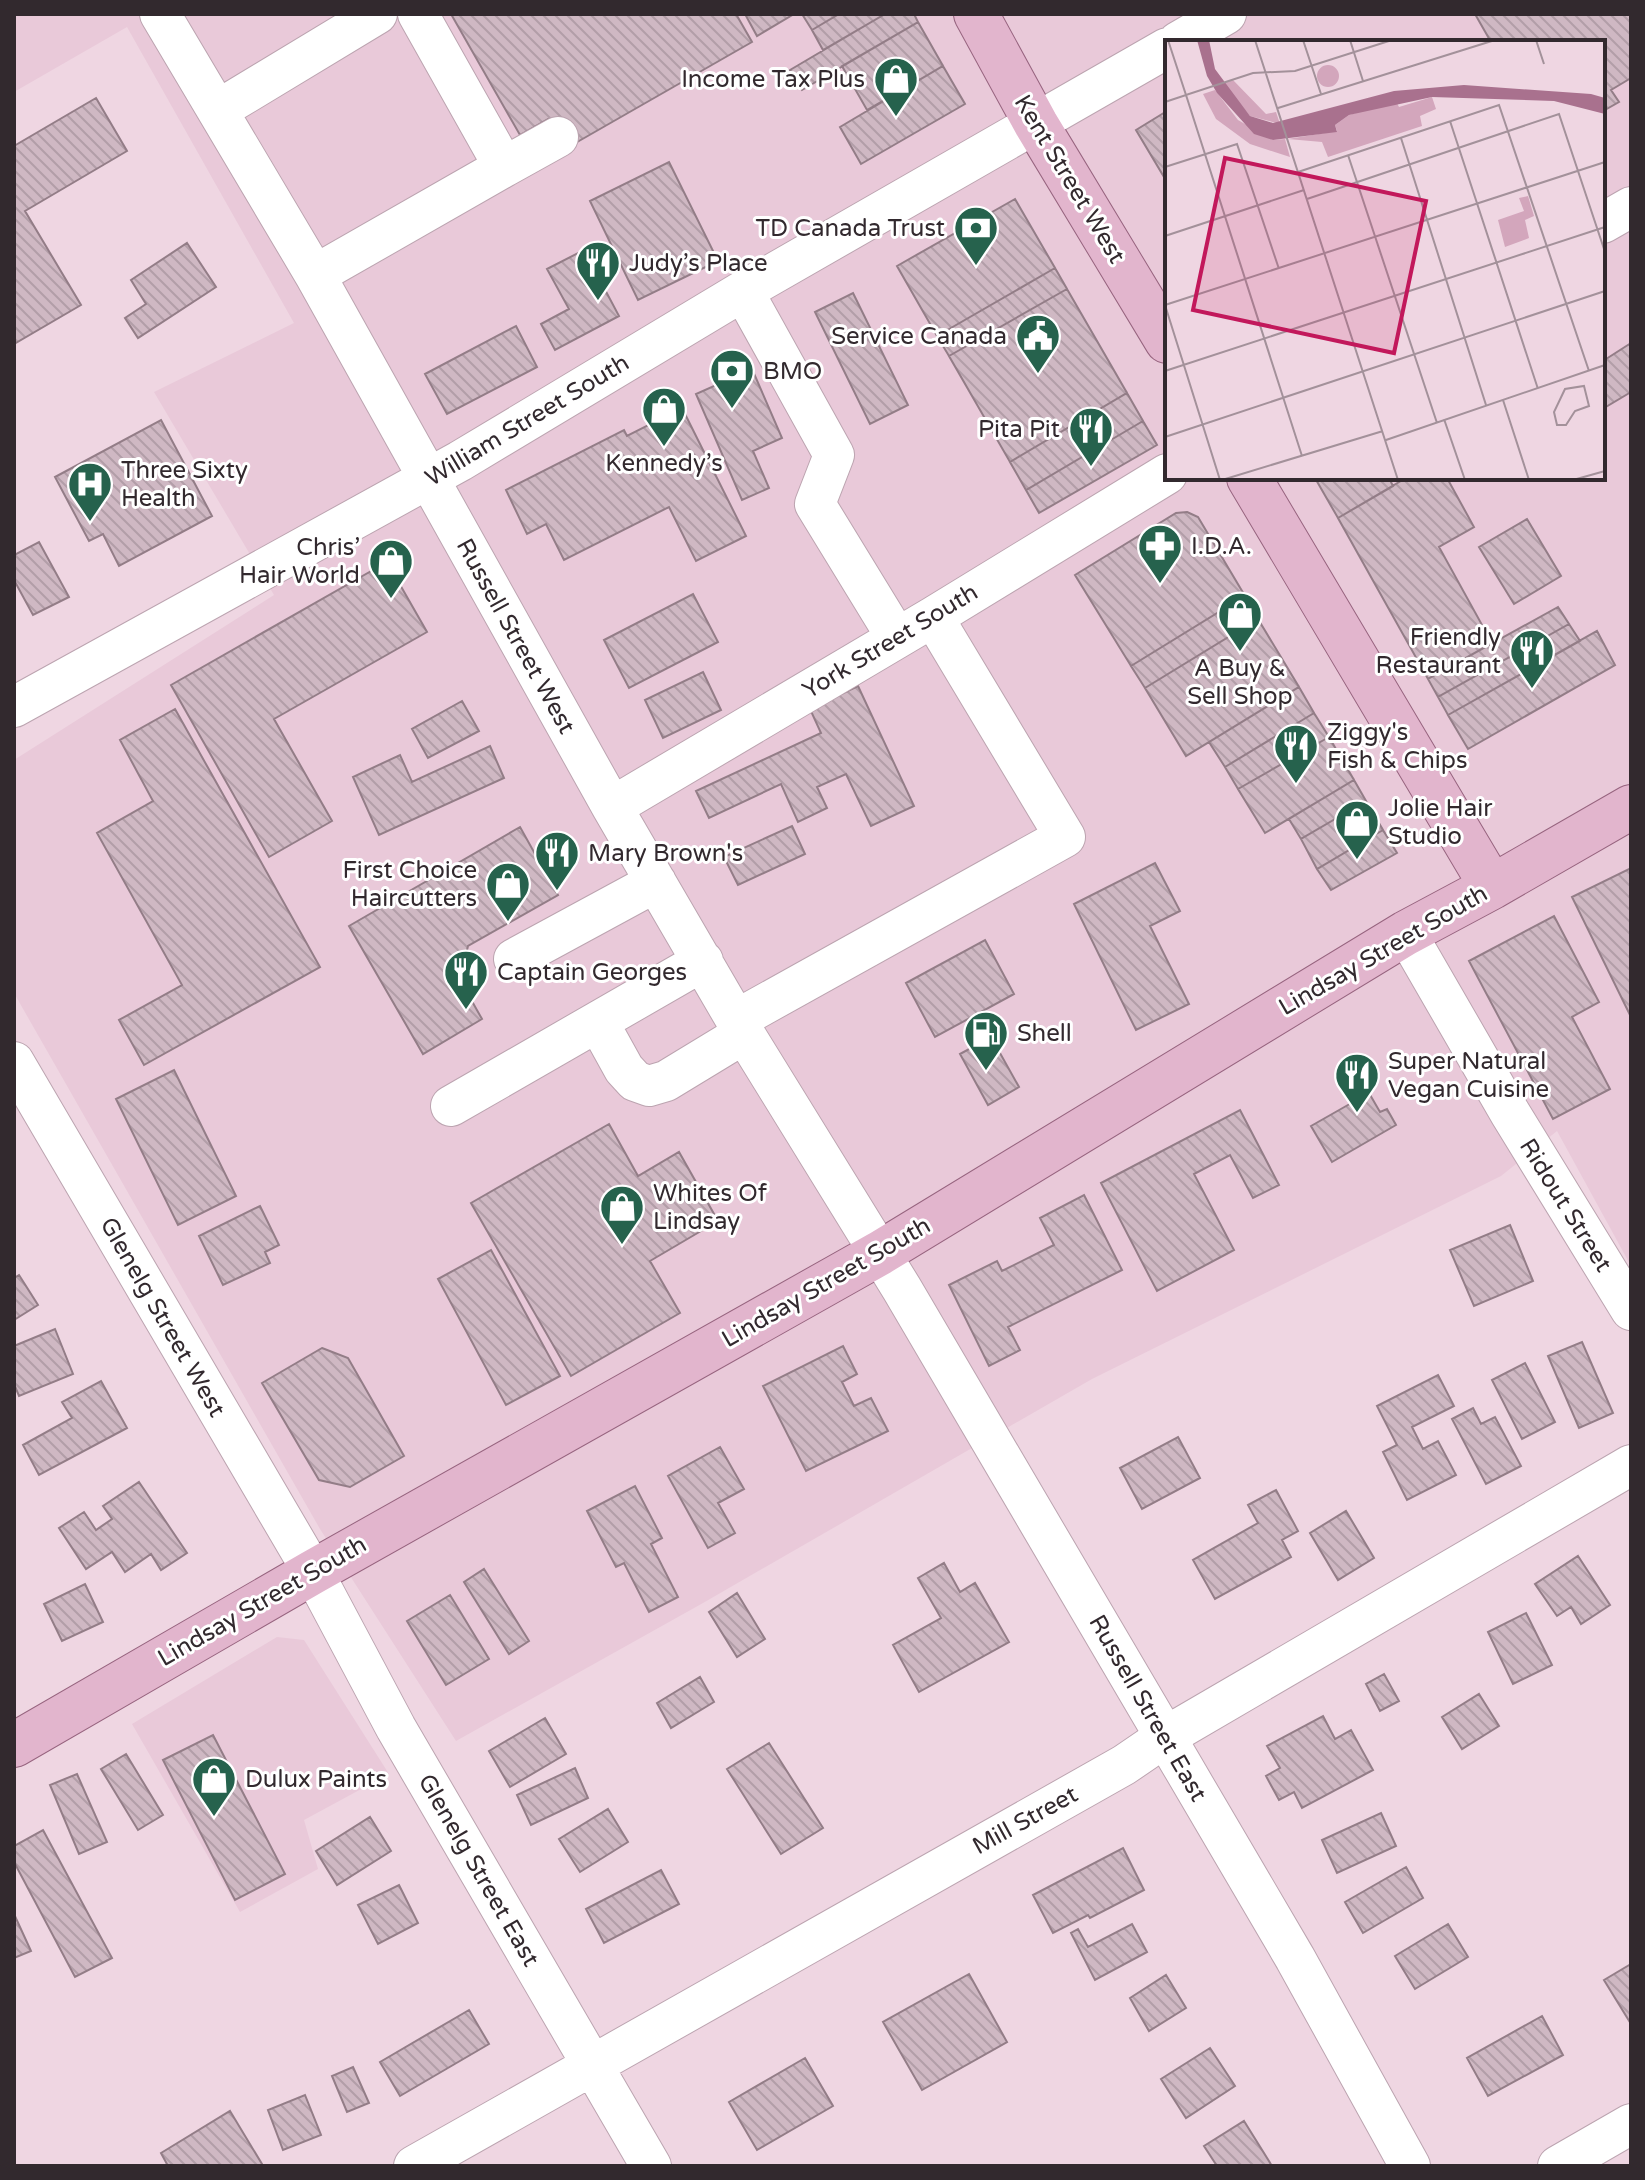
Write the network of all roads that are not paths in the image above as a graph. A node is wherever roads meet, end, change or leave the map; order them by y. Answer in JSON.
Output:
{"nodes":[{"id":1,"x":160,"y":14,"type":"edge"},
{"id":2,"x":377,"y":14,"type":"edge"},
{"id":3,"x":418,"y":14,"type":"edge"},
{"id":4,"x":976,"y":14,"type":"edge"},
{"id":5,"x":1226,"y":14,"type":"edge"},
{"id":6,"x":1181,"y":40,"type":"edge"},
{"id":7,"x":1165,"y":49,"type":"edge"},
{"id":8,"x":218,"y":110,"type":"junction"},
{"id":9,"x":1036,"y":124,"type":"junction"},
{"id":10,"x":558,"y":137,"type":"dead end"},
{"id":11,"x":504,"y":167,"type":"junction"},
{"id":12,"x":1631,"y":207,"type":"edge"},
{"id":13,"x":1605,"y":222,"type":"edge"},
{"id":14,"x":315,"y":275,"type":"junction"},
{"id":15,"x":743,"y":291,"type":"junction"},
{"id":16,"x":1165,"y":338,"type":"edge"},
{"id":17,"x":1165,"y":475,"type":"edge"},
{"id":18,"x":428,"y":479,"type":"junction"},
{"id":19,"x":1250,"y":480,"type":"edge"},
{"id":20,"x":933,"y":617,"type":"junction"},
{"id":21,"x":897,"y":638,"type":"junction"},
{"id":22,"x":14,"y":707,"type":"edge"},
{"id":23,"x":612,"y":807,"type":"junction"},
{"id":24,"x":1631,"y":807,"type":"edge"},
{"id":25,"x":656,"y":882,"type":"junction"},
{"id":26,"x":1492,"y":887,"type":"junction"},
{"id":27,"x":1406,"y":933,"type":"junction"},
{"id":28,"x":514,"y":959,"type":"dead end"},
{"id":29,"x":703,"y":961,"type":"junction"},
{"id":30,"x":598,"y":1022,"type":"junction"},
{"id":31,"x":741,"y":1027,"type":"junction"},
{"id":32,"x":14,"y":1062,"type":"edge"},
{"id":33,"x":451,"y":1106,"type":"dead end"},
{"id":34,"x":880,"y":1253,"type":"junction"},
{"id":35,"x":1631,"y":1310,"type":"edge"},
{"id":36,"x":1631,"y":1465,"type":"edge"},
{"id":37,"x":313,"y":1572,"type":"junction"},
{"id":38,"x":1165,"y":1737,"type":"junction"},
{"id":39,"x":14,"y":1745,"type":"edge"},
{"id":40,"x":592,"y":2063,"type":"junction"},
{"id":41,"x":1631,"y":2124,"type":"edge"},
{"id":42,"x":414,"y":2166,"type":"edge"},
{"id":43,"x":651,"y":2166,"type":"edge"},
{"id":44,"x":1410,"y":2166,"type":"edge"},
{"id":45,"x":1558,"y":2166,"type":"edge"}],
"edges":[{"from":1,"to":8,"type":"street","name":"Russell Street West"},
{"from":2,"to":8,"type":"street"},
{"from":3,"to":11,"type":"street"},
{"from":4,"to":9,"type":"main road","name":"Kent Street West"},
{"from":5,"to":6,"type":"street"},
{"from":7,"to":9,"type":"street","name":"William Street South"},
{"from":8,"to":14,"type":"street","name":"Russell Street West"},
{"from":9,"to":15,"type":"street","name":"William Street South"},
{"from":9,"to":16,"type":"main road","name":"Kent Street West"},
{"from":10,"to":11,"type":"street"},
{"from":11,"to":14,"type":"street"},
{"from":12,"to":13,"type":"street"},
{"from":14,"to":18,"type":"street","name":"Russell Street West"},
{"from":15,"to":18,"type":"street","name":"William Street South"},
{"from":15,"to":21,"type":"street"},
{"from":17,"to":20,"type":"street","name":"York Street South"},
{"from":18,"to":22,"type":"street","name":"William Street South"},
{"from":18,"to":23,"type":"street","name":"Russell Street West"},
{"from":19,"to":26,"type":"main road"},
{"from":20,"to":21,"type":"street","name":"York Street South"},
{"from":20,"to":31,"type":"street"},
{"from":21,"to":23,"type":"street","name":"York Street South"},
{"from":23,"to":25,"type":"street","name":"Russell Street West"},
{"from":24,"to":26,"type":"main road","name":"Lindsay Street South"},
{"from":25,"to":28,"type":"street"},
{"from":25,"to":29,"type":"street","name":"Russell Street West"},
{"from":26,"to":27,"type":"main road","name":"Lindsay Street South"},
{"from":27,"to":34,"type":"main road","name":"Lindsay Street South"},
{"from":27,"to":35,"type":"street","name":"Ridout Street"},
{"from":29,"to":30,"type":"street"},
{"from":29,"to":31,"type":"street","name":"Russell Street West"},
{"from":30,"to":31,"type":"street"},
{"from":30,"to":33,"type":"street"},
{"from":31,"to":34,"type":"street","name":"Russell Street West"},
{"from":32,"to":37,"type":"street","name":"Glenelg Street West"},
{"from":34,"to":37,"type":"main road","name":"Lindsay Street South"},
{"from":34,"to":38,"type":"street","name":"Russell Street East"},
{"from":36,"to":38,"type":"street","name":"Mill Street"},
{"from":37,"to":39,"type":"main road","name":"Lindsay Street South"},
{"from":37,"to":40,"type":"street","name":"Glenelg Street East"},
{"from":38,"to":40,"type":"street","name":"Mill Street"},
{"from":38,"to":44,"type":"street","name":"Russell Street East"},
{"from":40,"to":42,"type":"street","name":"Mill Street"},
{"from":40,"to":43,"type":"street","name":"Glenelg Street East"},
{"from":41,"to":45,"type":"street"}]}
